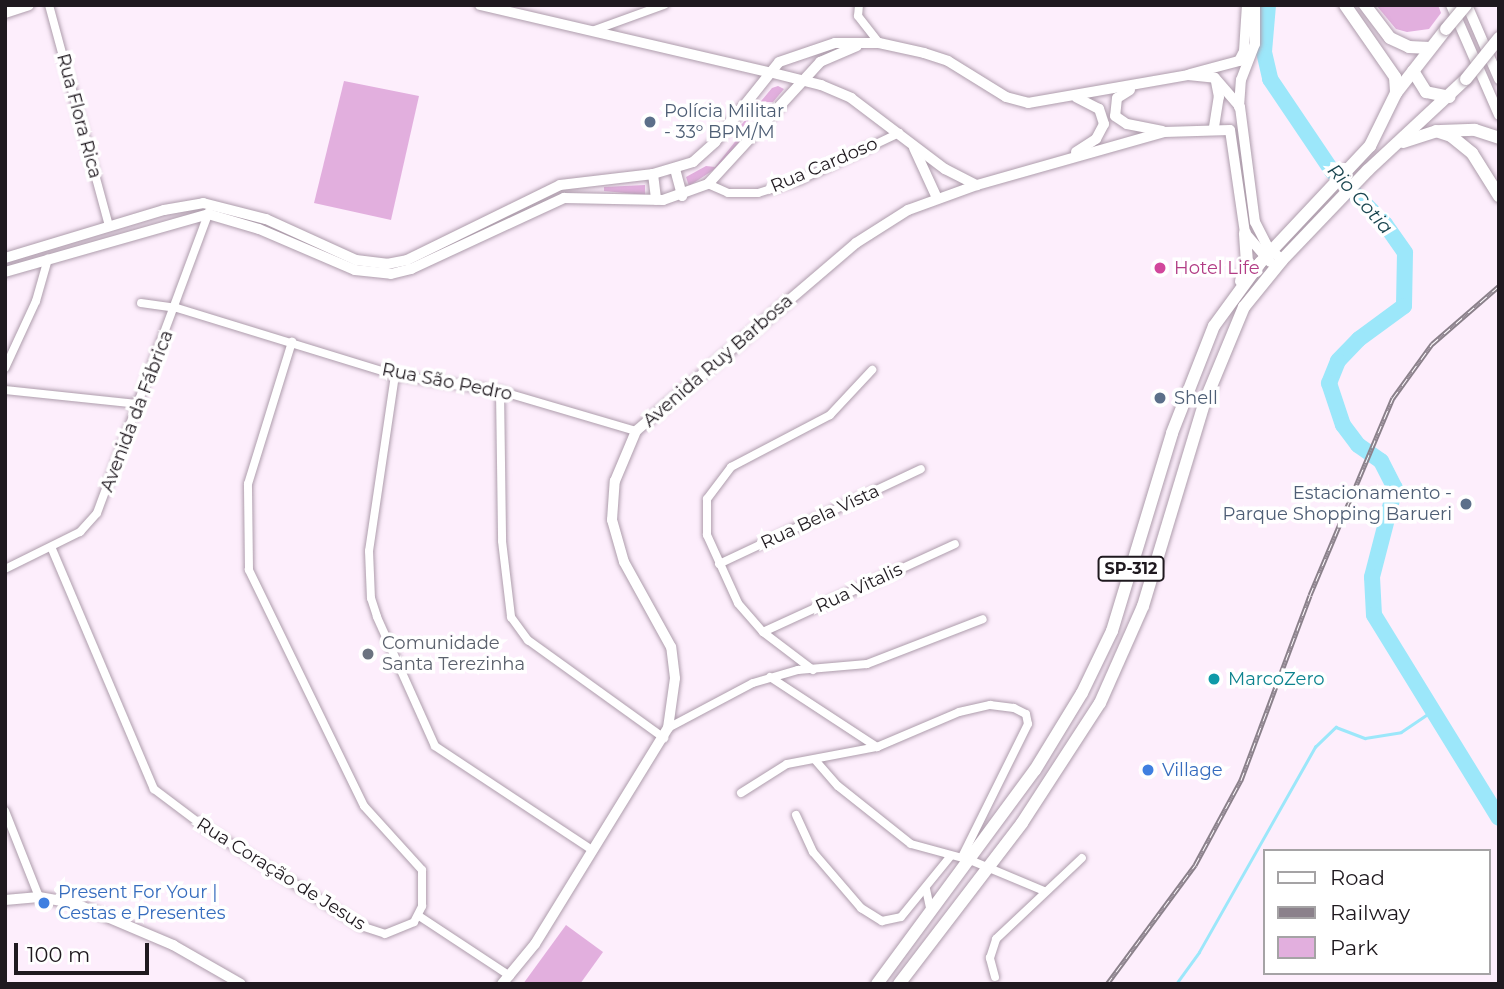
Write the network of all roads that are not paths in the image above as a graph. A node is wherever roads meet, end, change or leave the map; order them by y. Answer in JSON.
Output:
{"nodes":[{"id":1,"x":29,"y":5,"type":"edge"},
{"id":2,"x":49,"y":5,"type":"edge"},
{"id":3,"x":663,"y":5,"type":"edge"},
{"id":4,"x":859,"y":5,"type":"edge"},
{"id":5,"x":1247,"y":5,"type":"edge"},
{"id":6,"x":1255,"y":5,"type":"edge"},
{"id":7,"x":1345,"y":5,"type":"edge"},
{"id":8,"x":1365,"y":5,"type":"edge"},
{"id":9,"x":1451,"y":5,"type":"edge"},
{"id":10,"x":1466,"y":5,"type":"edge"},
{"id":11,"x":483,"y":6,"type":"edge"},
{"id":12,"x":5,"y":13,"type":"edge"},
{"id":13,"x":589,"y":32,"type":"junction"},
{"id":14,"x":1499,"y":38,"type":"edge"},
{"id":15,"x":873,"y":43,"type":"junction"},
{"id":16,"x":1430,"y":48,"type":"junction"},
{"id":17,"x":1413,"y":71,"type":"junction"},
{"id":18,"x":769,"y":72,"type":"junction"},
{"id":19,"x":1188,"y":75,"type":"junction"},
{"id":20,"x":1215,"y":78,"type":"junction"},
{"id":21,"x":1499,"y":79,"type":"edge"},
{"id":22,"x":802,"y":81,"type":"junction"},
{"id":23,"x":1156,"y":81,"type":"junction"},
{"id":24,"x":1396,"y":93,"type":"junction"},
{"id":25,"x":1073,"y":97,"type":"junction"},
{"id":26,"x":1449,"y":97,"type":"junction"},
{"id":27,"x":1240,"y":107,"type":"junction"},
{"id":28,"x":1499,"y":115,"type":"edge"},
{"id":29,"x":1215,"y":122,"type":"junction"},
{"id":30,"x":1436,"y":131,"type":"junction"},
{"id":31,"x":1164,"y":132,"type":"junction"},
{"id":32,"x":900,"y":133,"type":"junction"},
{"id":33,"x":1499,"y":138,"type":"edge"},
{"id":34,"x":910,"y":142,"type":"junction"},
{"id":35,"x":1393,"y":146,"type":"junction"},
{"id":36,"x":1068,"y":158,"type":"junction"},
{"id":37,"x":676,"y":169,"type":"junction"},
{"id":38,"x":653,"y":174,"type":"junction"},
{"id":39,"x":708,"y":184,"type":"junction"},
{"id":40,"x":977,"y":185,"type":"junction"},
{"id":41,"x":682,"y":196,"type":"junction"},
{"id":42,"x":1499,"y":196,"type":"edge"},
{"id":43,"x":937,"y":198,"type":"junction"},
{"id":44,"x":656,"y":200,"type":"junction"},
{"id":45,"x":210,"y":209,"type":"junction"},
{"id":46,"x":109,"y":226,"type":"junction"},
{"id":47,"x":1245,"y":233,"type":"junction"},
{"id":48,"x":1268,"y":254,"type":"junction"},
{"id":49,"x":5,"y":258,"type":"edge"},
{"id":50,"x":48,"y":259,"type":"junction"},
{"id":51,"x":1278,"y":263,"type":"junction"},
{"id":52,"x":5,"y":272,"type":"edge"},
{"id":53,"x":1238,"y":289,"type":"junction"},
{"id":54,"x":141,"y":303,"type":"dead end"},
{"id":55,"x":177,"y":308,"type":"junction"},
{"id":56,"x":292,"y":342,"type":"junction"},
{"id":57,"x":5,"y":368,"type":"edge"},
{"id":58,"x":872,"y":370,"type":"dead end"},
{"id":59,"x":395,"y":375,"type":"junction"},
{"id":60,"x":5,"y":390,"type":"edge"},
{"id":61,"x":500,"y":391,"type":"junction"},
{"id":62,"x":139,"y":404,"type":"junction"},
{"id":63,"x":636,"y":431,"type":"junction"},
{"id":64,"x":920,"y":469,"type":"dead end"},
{"id":65,"x":955,"y":544,"type":"dead end"},
{"id":66,"x":52,"y":549,"type":"junction"},
{"id":67,"x":719,"y":564,"type":"junction"},
{"id":68,"x":5,"y":569,"type":"edge"},
{"id":69,"x":984,"y":619,"type":"dead end"},
{"id":70,"x":763,"y":632,"type":"junction"},
{"id":71,"x":813,"y":670,"type":"junction"},
{"id":72,"x":770,"y":677,"type":"junction"},
{"id":73,"x":666,"y":733,"type":"junction"},
{"id":74,"x":877,"y":747,"type":"junction"},
{"id":75,"x":816,"y":761,"type":"junction"},
{"id":76,"x":741,"y":793,"type":"dead end"},
{"id":77,"x":5,"y":811,"type":"edge"},
{"id":78,"x":796,"y":815,"type":"dead end"},
{"id":79,"x":592,"y":850,"type":"junction"},
{"id":80,"x":950,"y":857,"type":"junction"},
{"id":81,"x":1082,"y":858,"type":"dead end"},
{"id":82,"x":966,"y":859,"type":"junction"},
{"id":83,"x":988,"y":867,"type":"junction"},
{"id":84,"x":926,"y":889,"type":"junction"},
{"id":85,"x":1044,"y":891,"type":"junction"},
{"id":86,"x":39,"y":897,"type":"junction"},
{"id":87,"x":5,"y":900,"type":"edge"},
{"id":88,"x":932,"y":912,"type":"junction"},
{"id":89,"x":419,"y":916,"type":"junction"},
{"id":90,"x":510,"y":976,"type":"junction"},
{"id":91,"x":995,"y":977,"type":"dead end"},
{"id":92,"x":241,"y":984,"type":"edge"},
{"id":93,"x":502,"y":984,"type":"edge"},
{"id":94,"x":877,"y":984,"type":"edge"},
{"id":95,"x":899,"y":984,"type":"edge"}],
"edges":[{"from":1,"to":12,"type":"street"},
{"from":2,"to":46,"type":"street","name":"Rua Flora Rica"},
{"from":3,"to":13,"type":"street"},
{"from":4,"to":15,"type":"street"},
{"from":5,"to":19,"type":"street"},
{"from":6,"to":27,"type":"street"},
{"from":7,"to":24,"type":"main road"},
{"from":8,"to":16,"type":"main road"},
{"from":9,"to":28,"type":"main road"},
{"from":10,"to":16,"type":"main road","number":"SP-312","bridge":true},
{"from":10,"to":21,"type":"main road"},
{"from":11,"to":13,"type":"street"},
{"from":13,"to":18,"type":"street"},
{"from":14,"to":26,"type":"main road","number":"SP-312","bridge":true},
{"from":15,"to":18,"type":"main road"},
{"from":15,"to":22,"type":"main road"},
{"from":15,"to":25,"type":"main road"},
{"from":16,"to":17,"type":"main road","number":"SP-312"},
{"from":17,"to":24,"type":"main road","number":"SP-312"},
{"from":17,"to":26,"type":"main road"},
{"from":18,"to":22,"type":"main road"},
{"from":18,"to":37,"type":"main road"},
{"from":19,"to":20,"type":"main road"},
{"from":19,"to":23,"type":"main road"},
{"from":20,"to":27,"type":"main road"},
{"from":20,"to":29,"type":"main road"},
{"from":22,"to":32,"type":"main road"},
{"from":22,"to":39,"type":"main road"},
{"from":23,"to":25,"type":"main road"},
{"from":23,"to":31,"type":"main road"},
{"from":24,"to":48,"type":"main road","number":"SP-312"},
{"from":25,"to":36,"type":"main road"},
{"from":26,"to":35,"type":"main road","number":"SP-312"},
{"from":27,"to":29,"type":"main road","name":"Avenida Ruy Barbosa"},
{"from":27,"to":48,"type":"main road"},
{"from":29,"to":31,"type":"main road","name":"Avenida Ruy Barbosa"},
{"from":29,"to":47,"type":"main road"},
{"from":30,"to":33,"type":"main road"},
{"from":30,"to":35,"type":"main road"},
{"from":30,"to":42,"type":"main road"},
{"from":31,"to":36,"type":"main road","name":"Avenida Ruy Barbosa"},
{"from":32,"to":34,"type":"main road"},
{"from":32,"to":39,"type":"street","name":"Rua Cardoso"},
{"from":34,"to":40,"type":"main road"},
{"from":34,"to":43,"type":"street"},
{"from":35,"to":51,"type":"main road","number":"SP-312"},
{"from":36,"to":40,"type":"main road","name":"Avenida Ruy Barbosa"},
{"from":37,"to":38,"type":"main road"},
{"from":37,"to":41,"type":"main road"},
{"from":38,"to":44,"type":"main road"},
{"from":38,"to":45,"type":"main road"},
{"from":39,"to":41,"type":"main road"},
{"from":40,"to":43,"type":"street","name":"Avenida Ruy Barbosa"},
{"from":41,"to":44,"type":"main road"},
{"from":43,"to":63,"type":"street","name":"Avenida Ruy Barbosa"},
{"from":44,"to":45,"type":"main road"},
{"from":45,"to":46,"type":"main road"},
{"from":45,"to":50,"type":"main road"},
{"from":45,"to":55,"type":"street","name":"Avenida da Fábrica"},
{"from":46,"to":49,"type":"main road"},
{"from":47,"to":48,"type":"main road"},
{"from":47,"to":53,"type":"main road"},
{"from":48,"to":51,"type":"main road"},
{"from":48,"to":53,"type":"main road","number":"SP-312"},
{"from":50,"to":52,"type":"main road"},
{"from":50,"to":57,"type":"street"},
{"from":51,"to":83,"type":"main road","number":"SP-312"},
{"from":53,"to":82,"type":"main road","number":"SP-312"},
{"from":54,"to":55,"type":"street","name":"Rua São Pedro"},
{"from":55,"to":56,"type":"street","name":"Rua São Pedro"},
{"from":55,"to":62,"type":"street","name":"Avenida da Fábrica"},
{"from":56,"to":59,"type":"street","name":"Rua São Pedro"},
{"from":56,"to":89,"type":"street"},
{"from":58,"to":67,"type":"street"},
{"from":59,"to":61,"type":"street","name":"Rua São Pedro"},
{"from":59,"to":79,"type":"street"},
{"from":60,"to":62,"type":"street"},
{"from":61,"to":63,"type":"street","name":"Rua São Pedro"},
{"from":61,"to":73,"type":"street"},
{"from":62,"to":66,"type":"street","name":"Avenida da Fábrica"},
{"from":63,"to":73,"type":"street","name":"Avenida Ruy Barbosa"},
{"from":64,"to":67,"type":"street","name":"Rua Bela Vista"},
{"from":65,"to":70,"type":"street","name":"Rua Vitalis"},
{"from":66,"to":68,"type":"street","name":"Avenida da Fábrica"},
{"from":66,"to":89,"type":"street","name":"Rua Coração de Jesus"},
{"from":67,"to":70,"type":"street"},
{"from":69,"to":71,"type":"street"},
{"from":70,"to":71,"type":"street"},
{"from":71,"to":72,"type":"street"},
{"from":72,"to":73,"type":"street"},
{"from":72,"to":74,"type":"street"},
{"from":73,"to":79,"type":"street","name":"Avenida Ruy Barbosa"},
{"from":74,"to":75,"type":"street"},
{"from":74,"to":82,"type":"street"},
{"from":75,"to":76,"type":"street"},
{"from":75,"to":80,"type":"street"},
{"from":77,"to":86,"type":"street"},
{"from":78,"to":84,"type":"street"},
{"from":79,"to":90,"type":"street","name":"Avenida Ruy Barbosa"},
{"from":80,"to":82,"type":"street"},
{"from":80,"to":84,"type":"street"},
{"from":81,"to":85,"type":"street"},
{"from":82,"to":83,"type":"street"},
{"from":82,"to":88,"type":"main road","number":"SP-312"},
{"from":83,"to":85,"type":"street"},
{"from":83,"to":95,"type":"main road","number":"SP-312"},
{"from":84,"to":88,"type":"street"},
{"from":85,"to":91,"type":"street"},
{"from":86,"to":87,"type":"street"},
{"from":86,"to":92,"type":"street"},
{"from":88,"to":94,"type":"main road","number":"SP-312"},
{"from":89,"to":90,"type":"street"},
{"from":90,"to":93,"type":"street","name":"Avenida Ruy Barbosa"}]}
